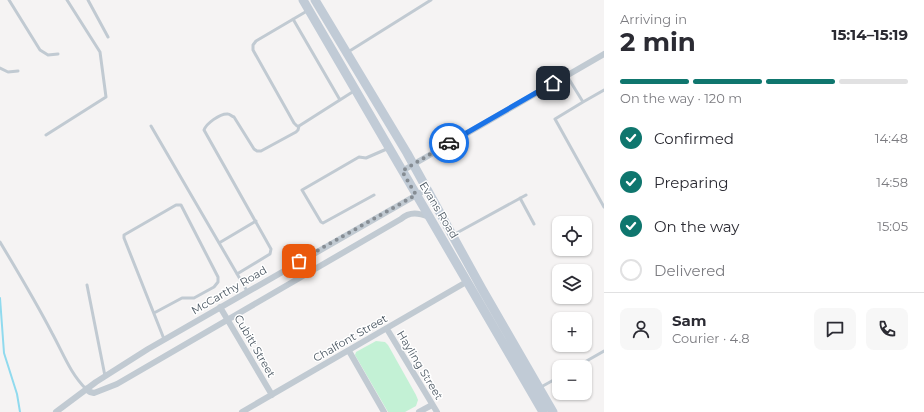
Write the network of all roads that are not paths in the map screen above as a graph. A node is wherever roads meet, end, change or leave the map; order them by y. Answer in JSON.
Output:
{"nodes":[{"id":1,"x":9,"y":0,"type":"edge"},
{"id":2,"x":67,"y":0,"type":"edge"},
{"id":3,"x":88,"y":0,"type":"edge"},
{"id":4,"x":303,"y":0,"type":"edge"},
{"id":5,"x":315,"y":0,"type":"edge"},
{"id":6,"x":431,"y":0,"type":"edge"},
{"id":7,"x":309,"y":10,"type":"junction"},
{"id":8,"x":293,"y":19,"type":"junction"},
{"id":9,"x":108,"y":38,"type":"dead end"},
{"id":10,"x":346,"y":53,"type":"junction"},
{"id":11,"x":58,"y":54,"type":"dead end"},
{"id":12,"x":604,"y":54,"type":"edge"},
{"id":13,"x":0,"y":68,"type":"edge"},
{"id":14,"x":18,"y":71,"type":"dead end"},
{"id":15,"x":566,"y":76,"type":"junction"},
{"id":16,"x":356,"y":90,"type":"junction"},
{"id":17,"x":604,"y":90,"type":"edge"},
{"id":18,"x":340,"y":100,"type":"junction"},
{"id":19,"x":583,"y":102,"type":"junction"},
{"id":20,"x":151,"y":126,"type":"dead end"},
{"id":21,"x":299,"y":126,"type":"junction"},
{"id":22,"x":46,"y":135,"type":"dead end"},
{"id":23,"x":389,"y":148,"type":"junction"},
{"id":24,"x":413,"y":164,"type":"junction"},
{"id":25,"x":402,"y":171,"type":"junction"},
{"id":26,"x":427,"y":189,"type":"junction"},
{"id":27,"x":374,"y":194,"type":"dead end"},
{"id":28,"x":416,"y":195,"type":"junction"},
{"id":29,"x":526,"y":195,"type":"dead end"},
{"id":30,"x":520,"y":198,"type":"junction"},
{"id":31,"x":604,"y":207,"type":"edge"},
{"id":32,"x":429,"y":217,"type":"junction"},
{"id":33,"x":256,"y":221,"type":"junction"},
{"id":34,"x":534,"y":224,"type":"dead end"},
{"id":35,"x":453,"y":235,"type":"junction"},
{"id":36,"x":0,"y":242,"type":"edge"},
{"id":37,"x":219,"y":243,"type":"junction"},
{"id":38,"x":237,"y":274,"type":"junction"},
{"id":39,"x":468,"y":281,"type":"junction"},
{"id":40,"x":87,"y":285,"type":"dead end"},
{"id":41,"x":247,"y":291,"type":"junction"},
{"id":42,"x":220,"y":306,"type":"junction"},
{"id":43,"x":154,"y":313,"type":"junction"},
{"id":44,"x":228,"y":320,"type":"junction"},
{"id":45,"x":387,"y":329,"type":"junction"},
{"id":46,"x":164,"y":339,"type":"junction"},
{"id":47,"x":349,"y":351,"type":"junction"},
{"id":48,"x":604,"y":351,"type":"edge"},
{"id":49,"x":588,"y":360,"type":"edge"},
{"id":50,"x":105,"y":376,"type":"junction"},
{"id":51,"x":552,"y":381,"type":"edge"},
{"id":52,"x":539,"y":388,"type":"junction"},
{"id":53,"x":86,"y":389,"type":"junction"},
{"id":54,"x":272,"y":395,"type":"junction"},
{"id":55,"x":432,"y":405,"type":"junction"},
{"id":56,"x":56,"y":412,"type":"edge"},
{"id":57,"x":242,"y":412,"type":"edge"},
{"id":58,"x":384,"y":412,"type":"edge"},
{"id":59,"x":419,"y":412,"type":"edge"},
{"id":60,"x":437,"y":412,"type":"edge"},
{"id":61,"x":543,"y":412,"type":"edge"},
{"id":62,"x":553,"y":412,"type":"edge"}],
"edges":[{"from":1,"to":11,"type":"lane"},
{"from":2,"to":22,"type":"lane"},
{"from":3,"to":9,"type":"lane"},
{"from":4,"to":7,"type":"main road","name":"Evans Road"},
{"from":5,"to":10,"type":"main road","name":"Evans Road"},
{"from":6,"to":10,"type":"lane"},
{"from":7,"to":8,"type":"lane"},
{"from":7,"to":16,"type":"main road","name":"Evans Road"},
{"from":8,"to":18,"type":"lane"},
{"from":8,"to":21,"type":"lane"},
{"from":10,"to":24,"type":"main road","name":"Evans Road"},
{"from":12,"to":15,"type":"street"},
{"from":13,"to":14,"type":"lane"},
{"from":15,"to":19,"type":"lane"},
{"from":15,"to":24,"type":"street"},
{"from":16,"to":18,"type":"lane"},
{"from":16,"to":23,"type":"main road","name":"Evans Road"},
{"from":17,"to":19,"type":"lane"},
{"from":18,"to":21,"type":"lane"},
{"from":19,"to":31,"type":"lane"},
{"from":20,"to":37,"type":"lane"},
{"from":21,"to":33,"type":"lane"},
{"from":23,"to":25,"type":"main road","name":"Evans Road"},
{"from":23,"to":27,"type":"lane"},
{"from":24,"to":25,"type":"street"},
{"from":24,"to":26,"type":"main road","name":"Evans Road"},
{"from":25,"to":28,"type":"main road","name":"Evans Road"},
{"from":26,"to":28,"type":"street","name":"McCarthy Road"},
{"from":26,"to":35,"type":"main road","name":"Evans Road"},
{"from":28,"to":32,"type":"main road","name":"Evans Road"},
{"from":28,"to":41,"type":"street","name":"McCarthy Road"},
{"from":29,"to":30,"type":"lane"},
{"from":30,"to":34,"type":"lane"},
{"from":30,"to":35,"type":"lane"},
{"from":32,"to":39,"type":"main road","name":"Evans Road"},
{"from":32,"to":44,"type":"street"},
{"from":33,"to":37,"type":"lane"},
{"from":33,"to":38,"type":"lane"},
{"from":35,"to":52,"type":"main road","name":"Evans Road"},
{"from":36,"to":53,"type":"lane"},
{"from":37,"to":38,"type":"lane"},
{"from":38,"to":41,"type":"lane"},
{"from":39,"to":45,"type":"street","name":"Chalfont Street"},
{"from":39,"to":61,"type":"main road","name":"Evans Road"},
{"from":40,"to":50,"type":"lane"},
{"from":41,"to":42,"type":"street","name":"McCarthy Road"},
{"from":42,"to":44,"type":"street","name":"Cubitt Street"},
{"from":42,"to":46,"type":"street","name":"McCarthy Road"},
{"from":43,"to":43,"type":"lane"},
{"from":43,"to":46,"type":"lane"},
{"from":44,"to":53,"type":"street"},
{"from":44,"to":54,"type":"street","name":"Cubitt Street"},
{"from":45,"to":47,"type":"street","name":"Chalfont Street"},
{"from":45,"to":55,"type":"street","name":"Hayling Street"},
{"from":46,"to":50,"type":"street","name":"McCarthy Road"},
{"from":47,"to":54,"type":"street","name":"Chalfont Street"},
{"from":47,"to":58,"type":"street"},
{"from":48,"to":49,"type":"lane"},
{"from":50,"to":53,"type":"street","name":"McCarthy Road"},
{"from":51,"to":52,"type":"lane"},
{"from":52,"to":62,"type":"main road","name":"Evans Road"},
{"from":53,"to":56,"type":"street","name":"McCarthy Road"},
{"from":54,"to":57,"type":"street","name":"Chalfont Street"},
{"from":55,"to":59,"type":"street"},
{"from":55,"to":60,"type":"street","name":"Hayling Street"}]}
